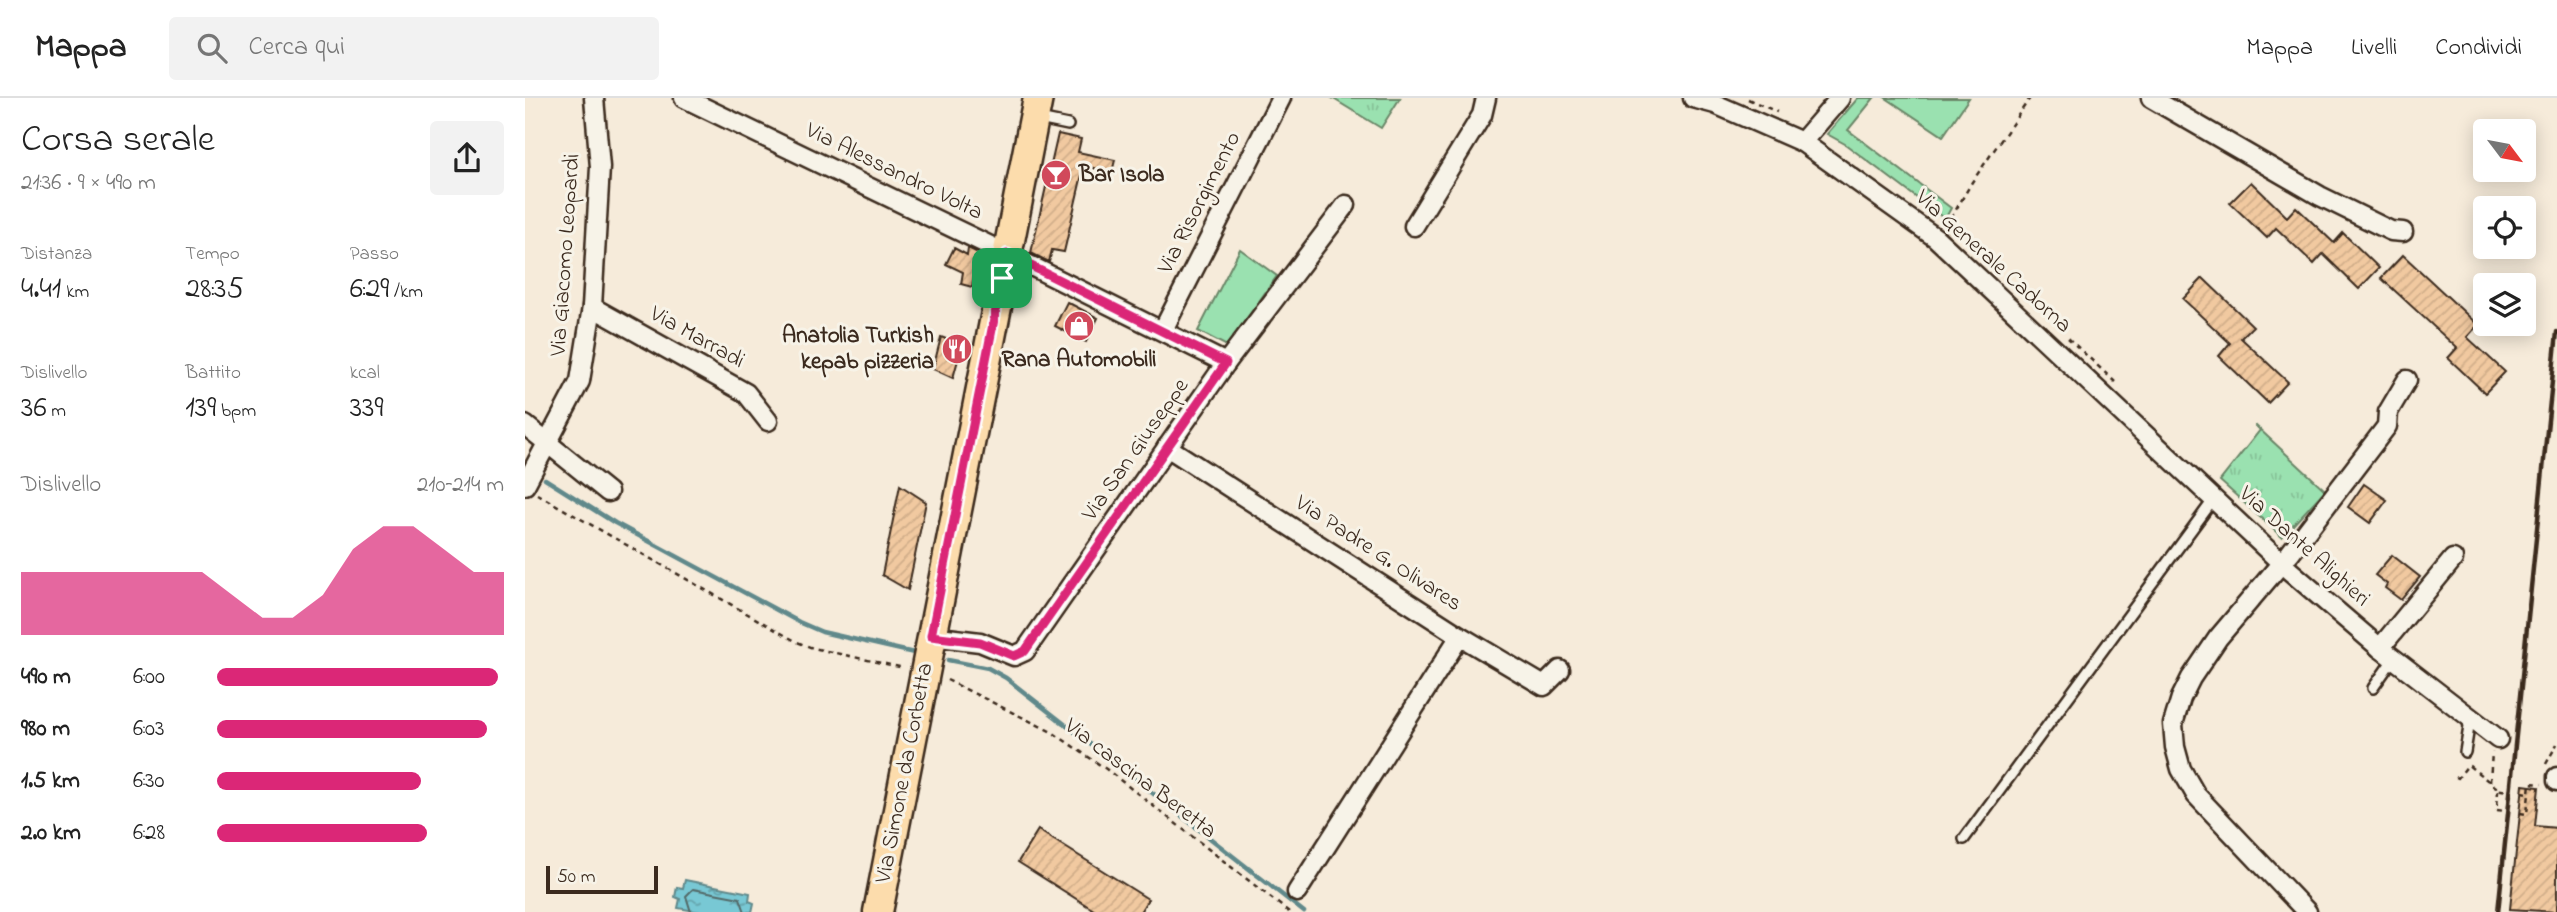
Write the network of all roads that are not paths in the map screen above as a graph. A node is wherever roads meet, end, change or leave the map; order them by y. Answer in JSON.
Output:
{"nodes":[{"id":1,"x":594,"y":98,"type":"edge"},
{"id":2,"x":684,"y":98,"type":"edge"},
{"id":3,"x":1281,"y":98,"type":"edge"},
{"id":4,"x":1486,"y":98,"type":"edge"},
{"id":5,"x":1693,"y":98,"type":"edge"},
{"id":6,"x":1840,"y":98,"type":"edge"},
{"id":7,"x":2151,"y":98,"type":"edge"},
{"id":8,"x":1036,"y":108,"type":"edge"},
{"id":9,"x":1068,"y":125,"type":"dead end"},
{"id":10,"x":1802,"y":142,"type":"junction"},
{"id":11,"x":1346,"y":205,"type":"dead end"},
{"id":12,"x":1414,"y":226,"type":"dead end"},
{"id":13,"x":2403,"y":232,"type":"dead end"},
{"id":14,"x":1007,"y":254,"type":"junction"},
{"id":15,"x":592,"y":307,"type":"junction"},
{"id":16,"x":1163,"y":330,"type":"junction"},
{"id":17,"x":1226,"y":363,"type":"junction"},
{"id":18,"x":2407,"y":380,"type":"dead end"},
{"id":19,"x":768,"y":421,"type":"dead end"},
{"id":20,"x":525,"y":425,"type":"edge"},
{"id":21,"x":548,"y":442,"type":"junction"},
{"id":22,"x":1167,"y":447,"type":"junction"},
{"id":23,"x":2196,"y":482,"type":"joint"},
{"id":24,"x":529,"y":489,"type":"edge"},
{"id":25,"x":608,"y":492,"type":"dead end"},
{"id":26,"x":2214,"y":499,"type":"junction"},
{"id":27,"x":2453,"y":559,"type":"dead end"},
{"id":28,"x":2282,"y":562,"type":"junction"},
{"id":29,"x":931,"y":636,"type":"junction"},
{"id":30,"x":1460,"y":636,"type":"junction"},
{"id":31,"x":2387,"y":653,"type":"junction"},
{"id":32,"x":1560,"y":670,"type":"dead end"},
{"id":33,"x":2373,"y":688,"type":"dead end"},
{"id":34,"x":2467,"y":715,"type":"junction"},
{"id":35,"x":2498,"y":739,"type":"dead end"},
{"id":36,"x":2465,"y":752,"type":"dead end"},
{"id":37,"x":1963,"y":839,"type":"dead end"},
{"id":38,"x":1297,"y":892,"type":"dead end"},
{"id":39,"x":878,"y":912,"type":"edge"},
{"id":40,"x":2307,"y":912,"type":"edge"}],
"edges":[{"from":1,"to":15,"type":"street","name":"Via Giacomo Leopardi"},
{"from":2,"to":14,"type":"street","name":"Via Alessandro Volta"},
{"from":3,"to":16,"type":"street","name":"Via Risorgimento"},
{"from":4,"to":12,"type":"street"},
{"from":5,"to":10,"type":"street","name":"Via Generale Cadorna"},
{"from":6,"to":10,"type":"street"},
{"from":7,"to":13,"type":"street"},
{"from":8,"to":9,"type":"lane"},
{"from":8,"to":14,"type":"main road","name":"Via Simone da Corbetta"},
{"from":10,"to":23,"type":"street","name":"Via Generale Cadorna"},
{"from":11,"to":17,"type":"street"},
{"from":14,"to":16,"type":"street","name":"Via San Giuseppe"},
{"from":14,"to":29,"type":"main road","name":"Via Simone da Corbetta"},
{"from":15,"to":19,"type":"street","name":"Via Marradi"},
{"from":15,"to":21,"type":"street","name":"Via Giacomo Leopardi"},
{"from":16,"to":17,"type":"street","name":"Via San Giuseppe"},
{"from":17,"to":22,"type":"street","name":"Via San Giuseppe"},
{"from":18,"to":28,"type":"street"},
{"from":20,"to":21,"type":"street"},
{"from":21,"to":24,"type":"street","name":"Via Giacomo Leopardi"},
{"from":21,"to":25,"type":"street"},
{"from":22,"to":29,"type":"street","name":"Via San Giuseppe"},
{"from":22,"to":30,"type":"street","name":"Via Padre G. Olivares"},
{"from":23,"to":26,"type":"street","name":"Via Dante Alighieri"},
{"from":26,"to":28,"type":"street","name":"Via Dante Alighieri"},
{"from":26,"to":37,"type":"lane"},
{"from":27,"to":31,"type":"street"},
{"from":28,"to":31,"type":"street","name":"Via Dante Alighieri"},
{"from":28,"to":40,"type":"street"},
{"from":29,"to":39,"type":"main road","name":"Via Simone da Corbetta"},
{"from":30,"to":32,"type":"street","name":"Via Padre G. Olivares"},
{"from":30,"to":38,"type":"street"},
{"from":31,"to":33,"type":"lane"},
{"from":31,"to":34,"type":"street","name":"Via Dante Alighieri"},
{"from":34,"to":35,"type":"street","name":"Via Dante Alighieri"},
{"from":34,"to":36,"type":"lane"}]}
